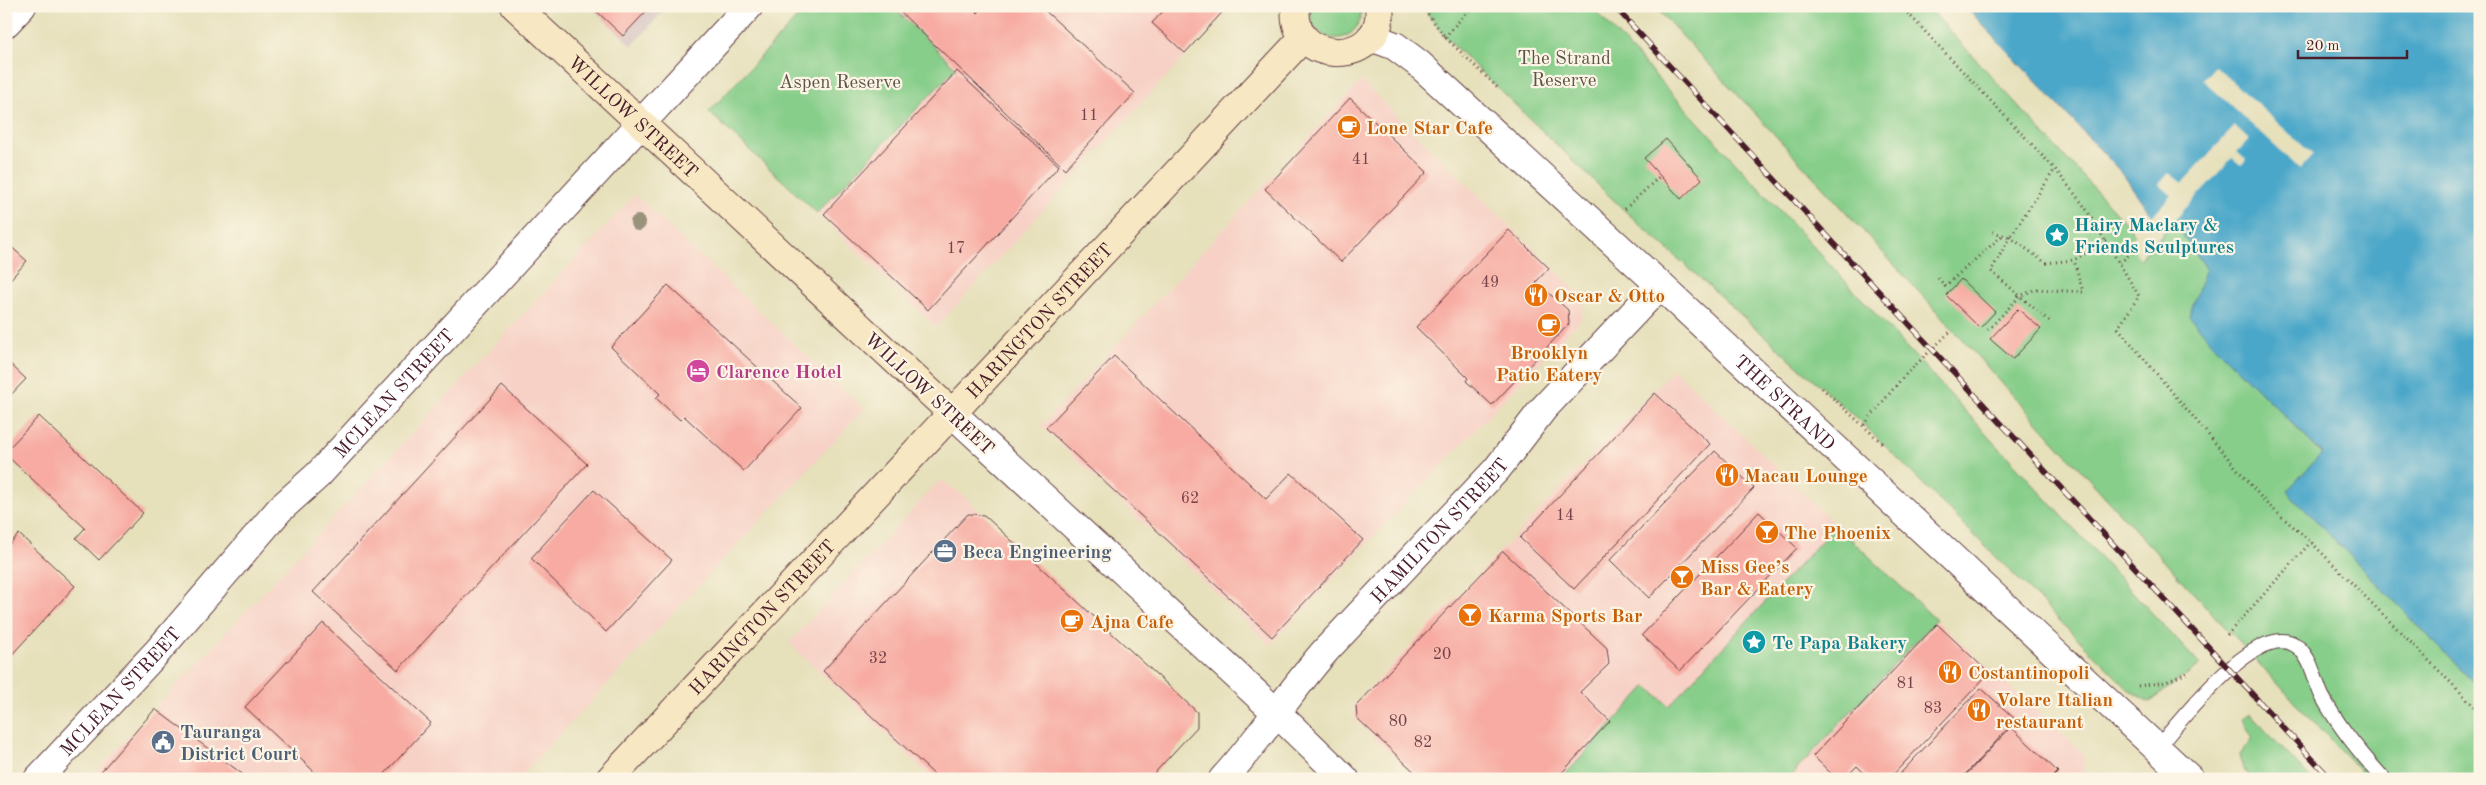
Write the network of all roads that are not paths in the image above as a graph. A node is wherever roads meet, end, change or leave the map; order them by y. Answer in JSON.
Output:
{"nodes":[{"id":1,"x":22,"y":6,"type":"edge"},
{"id":2,"x":515,"y":6,"type":"edge"},
{"id":3,"x":749,"y":6,"type":"edge"},
{"id":4,"x":1296,"y":6,"type":"edge"},
{"id":5,"x":1379,"y":6,"type":"edge"},
{"id":6,"x":6,"y":23,"type":"edge"},
{"id":7,"x":1371,"y":37,"type":"junction"},
{"id":8,"x":1303,"y":38,"type":"junction"},
{"id":9,"x":640,"y":123,"type":"junction"},
{"id":10,"x":1660,"y":285,"type":"junction"},
{"id":11,"x":952,"y":413,"type":"junction"},
{"id":12,"x":1278,"y":714,"type":"junction"},
{"id":13,"x":2157,"y":748,"type":"junction"},
{"id":14,"x":38,"y":779,"type":"edge"},
{"id":15,"x":610,"y":779,"type":"edge"},
{"id":16,"x":1223,"y":779,"type":"edge"},
{"id":17,"x":1345,"y":779,"type":"edge"},
{"id":18,"x":2190,"y":779,"type":"edge"},
{"id":19,"x":2384,"y":779,"type":"edge"}],
"edges":[{"from":1,"to":6,"type":"street"},
{"from":2,"to":9,"type":"street","name":"WILLOW STREET"},
{"from":3,"to":9,"type":"street","name":"MCLEAN STREET"},
{"from":4,"to":8,"type":"street"},
{"from":5,"to":7,"type":"street"},
{"from":7,"to":8,"type":"street"},
{"from":7,"to":10,"type":"street","name":"THE STRAND"},
{"from":8,"to":11,"type":"street","name":"HARINGTON STREET"},
{"from":9,"to":11,"type":"street","name":"WILLOW STREET"},
{"from":9,"to":14,"type":"street","name":"MCLEAN STREET"},
{"from":10,"to":12,"type":"street","name":"HAMILTON STREET"},
{"from":10,"to":13,"type":"street","name":"THE STRAND"},
{"from":11,"to":12,"type":"street","name":"WILLOW STREET"},
{"from":11,"to":15,"type":"street","name":"HARINGTON STREET"},
{"from":12,"to":16,"type":"street","name":"HAMILTON STREET"},
{"from":12,"to":17,"type":"street","name":"WILLOW STREET"},
{"from":13,"to":18,"type":"street","name":"THE STRAND"},
{"from":13,"to":19,"type":"lane"}]}
